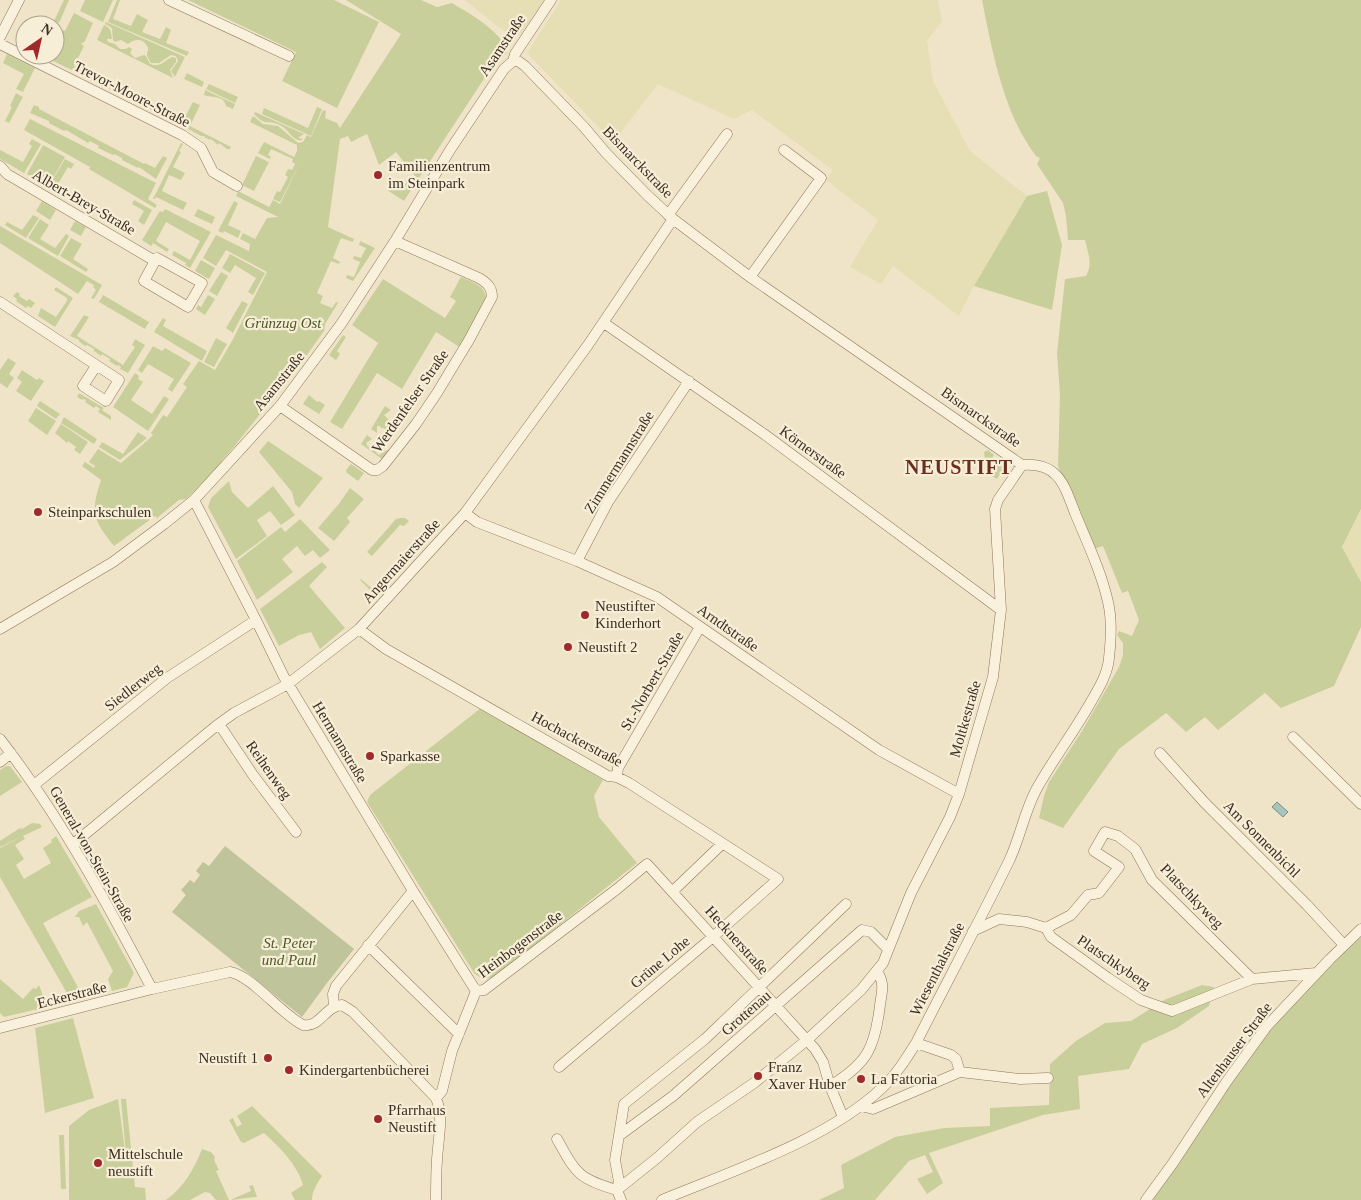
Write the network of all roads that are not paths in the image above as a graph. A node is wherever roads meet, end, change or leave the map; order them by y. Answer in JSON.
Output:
{"nodes":[{"id":1,"x":19,"y":0,"type":"edge"},
{"id":2,"x":169,"y":0,"type":"edge"},
{"id":3,"x":551,"y":0,"type":"edge"},
{"id":4,"x":0,"y":37,"type":"edge"},
{"id":5,"x":0,"y":44,"type":"edge"},
{"id":6,"x":289,"y":56,"type":"dead end"},
{"id":7,"x":513,"y":61,"type":"junction"},
{"id":8,"x":727,"y":134,"type":"dead end"},
{"id":9,"x":784,"y":150,"type":"dead end"},
{"id":10,"x":0,"y":166,"type":"edge"},
{"id":11,"x":237,"y":186,"type":"dead end"},
{"id":12,"x":671,"y":217,"type":"junction"},
{"id":13,"x":395,"y":241,"type":"junction"},
{"id":14,"x":155,"y":261,"type":"junction"},
{"id":15,"x":750,"y":277,"type":"junction"},
{"id":16,"x":0,"y":302,"type":"edge"},
{"id":17,"x":604,"y":323,"type":"junction"},
{"id":18,"x":96,"y":366,"type":"dead end"},
{"id":19,"x":689,"y":381,"type":"junction"},
{"id":20,"x":280,"y":406,"type":"junction"},
{"id":21,"x":1022,"y":465,"type":"junction"},
{"id":22,"x":194,"y":500,"type":"junction"},
{"id":23,"x":465,"y":514,"type":"junction"},
{"id":24,"x":578,"y":561,"type":"junction"},
{"id":25,"x":1002,"y":610,"type":"junction"},
{"id":26,"x":256,"y":620,"type":"junction"},
{"id":27,"x":700,"y":627,"type":"junction"},
{"id":28,"x":0,"y":629,"type":"edge"},
{"id":29,"x":359,"y":629,"type":"junction"},
{"id":30,"x":1110,"y":635,"type":"joint"},
{"id":31,"x":288,"y":684,"type":"junction"},
{"id":32,"x":219,"y":724,"type":"junction"},
{"id":33,"x":1293,"y":737,"type":"dead end"},
{"id":34,"x":0,"y":739,"type":"edge"},
{"id":35,"x":11,"y":753,"type":"junction"},
{"id":36,"x":1160,"y":753,"type":"dead end"},
{"id":37,"x":0,"y":762,"type":"edge"},
{"id":38,"x":617,"y":777,"type":"junction"},
{"id":39,"x":34,"y":785,"type":"junction"},
{"id":40,"x":959,"y":794,"type":"junction"},
{"id":41,"x":1361,"y":804,"type":"edge"},
{"id":42,"x":296,"y":832,"type":"dead end"},
{"id":43,"x":722,"y":844,"type":"junction"},
{"id":44,"x":72,"y":845,"type":"junction"},
{"id":45,"x":1094,"y":851,"type":"joint"},
{"id":46,"x":646,"y":864,"type":"joint"},
{"id":47,"x":778,"y":879,"type":"joint"},
{"id":48,"x":413,"y":891,"type":"junction"},
{"id":49,"x":673,"y":891,"type":"junction"},
{"id":50,"x":846,"y":904,"type":"dead end"},
{"id":51,"x":1046,"y":928,"type":"junction"},
{"id":52,"x":1361,"y":929,"type":"edge"},
{"id":53,"x":973,"y":931,"type":"junction"},
{"id":54,"x":714,"y":936,"type":"junction"},
{"id":55,"x":368,"y":944,"type":"junction"},
{"id":56,"x":1344,"y":945,"type":"junction"},
{"id":57,"x":888,"y":949,"type":"junction"},
{"id":58,"x":877,"y":971,"type":"junction"},
{"id":59,"x":1316,"y":973,"type":"junction"},
{"id":60,"x":1252,"y":979,"type":"junction"},
{"id":61,"x":759,"y":986,"type":"junction"},
{"id":62,"x":152,"y":989,"type":"junction"},
{"id":63,"x":476,"y":992,"type":"junction"},
{"id":64,"x":777,"y":1006,"type":"junction"},
{"id":65,"x":334,"y":1007,"type":"junction"},
{"id":66,"x":0,"y":1028,"type":"edge"},
{"id":67,"x":459,"y":1034,"type":"junction"},
{"id":68,"x":807,"y":1040,"type":"junction"},
{"id":69,"x":916,"y":1043,"type":"junction"},
{"id":70,"x":559,"y":1067,"type":"dead end"},
{"id":71,"x":960,"y":1072,"type":"junction"},
{"id":72,"x":1048,"y":1078,"type":"dead end"},
{"id":73,"x":830,"y":1086,"type":"junction"},
{"id":74,"x":436,"y":1098,"type":"junction"},
{"id":75,"x":861,"y":1106,"type":"junction"},
{"id":76,"x":843,"y":1117,"type":"junction"},
{"id":77,"x":620,"y":1135,"type":"junction"},
{"id":78,"x":557,"y":1138,"type":"dead end"},
{"id":79,"x":619,"y":1195,"type":"edge"},
{"id":80,"x":436,"y":1200,"type":"edge"},
{"id":81,"x":662,"y":1200,"type":"edge"},
{"id":82,"x":1146,"y":1200,"type":"edge"}],
"edges":[{"from":1,"to":4,"type":"street"},
{"from":2,"to":6,"type":"street"},
{"from":3,"to":7,"type":"street","name":"Asamstraße"},
{"from":5,"to":11,"type":"street","name":"Trevor-Moore-Straße"},
{"from":7,"to":12,"type":"street","name":"Bismarckstraße"},
{"from":7,"to":13,"type":"street","name":"Asamstraße"},
{"from":8,"to":12,"type":"street","name":"Angermaierstraße"},
{"from":9,"to":15,"type":"street"},
{"from":10,"to":14,"type":"street","name":"Albert-Brey-Straße"},
{"from":12,"to":15,"type":"street","name":"Bismarckstraße"},
{"from":12,"to":17,"type":"street","name":"Angermaierstraße"},
{"from":13,"to":20,"type":"street","name":"Asamstraße"},
{"from":13,"to":20,"type":"street","name":"Werdenfelser Straße"},
{"from":14,"to":14,"type":"street","name":"Albert-Brey-Straße"},
{"from":15,"to":21,"type":"street","name":"Bismarckstraße"},
{"from":16,"to":18,"type":"street"},
{"from":17,"to":19,"type":"street","name":"Körnerstraße"},
{"from":17,"to":23,"type":"street","name":"Angermaierstraße"},
{"from":19,"to":24,"type":"street","name":"Zimmermannstraße"},
{"from":19,"to":25,"type":"street","name":"Körnerstraße"},
{"from":20,"to":22,"type":"street","name":"Asamstraße"},
{"from":21,"to":25,"type":"street","name":"Moltkestraße"},
{"from":21,"to":30,"type":"street","name":"Bismarckstraße"},
{"from":22,"to":26,"type":"street","name":"Hermannstraße"},
{"from":22,"to":28,"type":"street","name":"Asamstraße"},
{"from":23,"to":24,"type":"street","name":"Arndtstraße"},
{"from":23,"to":29,"type":"street","name":"Angermaierstraße"},
{"from":24,"to":27,"type":"street","name":"Arndtstraße"},
{"from":25,"to":40,"type":"street","name":"Moltkestraße"},
{"from":26,"to":31,"type":"street","name":"Hermannstraße"},
{"from":26,"to":39,"type":"street","name":"Siedlerweg"},
{"from":27,"to":38,"type":"street","name":"St.-Norbert-Straße"},
{"from":27,"to":40,"type":"street","name":"Arndtstraße"},
{"from":29,"to":31,"type":"street","name":"Angermaierstraße"},
{"from":29,"to":38,"type":"street","name":"Hochackerstraße"},
{"from":30,"to":53,"type":"street","name":"Wiesenthalstraße"},
{"from":31,"to":32,"type":"street","name":"Angermaierstraße"},
{"from":31,"to":48,"type":"street","name":"Hermannstraße"},
{"from":32,"to":42,"type":"street","name":"Reihenweg"},
{"from":32,"to":44,"type":"street","name":"Angermaierstraße"},
{"from":33,"to":41,"type":"street"},
{"from":34,"to":35,"type":"street","name":"General-von-Stein-Straße"},
{"from":35,"to":37,"type":"street"},
{"from":35,"to":39,"type":"street","name":"General-von-Stein-Straße"},
{"from":36,"to":56,"type":"street","name":"Am Sonnenbichl"},
{"from":38,"to":43,"type":"street","name":"Hochackerstraße"},
{"from":39,"to":44,"type":"street","name":"General-von-Stein-Straße"},
{"from":40,"to":57,"type":"street","name":"Moltkestraße"},
{"from":43,"to":47,"type":"street","name":"Hochackerstraße"},
{"from":43,"to":49,"type":"street"},
{"from":44,"to":62,"type":"street","name":"General-von-Stein-Straße"},
{"from":45,"to":51,"type":"street","name":"Platschkyberg"},
{"from":45,"to":60,"type":"street","name":"Platschkyweg"},
{"from":46,"to":49,"type":"street","name":"Hecknerstraße"},
{"from":46,"to":63,"type":"street","name":"Heinbogenstraße"},
{"from":47,"to":54,"type":"street","name":"Grüne Lohe"},
{"from":48,"to":55,"type":"street"},
{"from":48,"to":63,"type":"street","name":"Hermannstraße"},
{"from":49,"to":54,"type":"street","name":"Hecknerstraße"},
{"from":50,"to":61,"type":"street","name":"Grottenau"},
{"from":51,"to":53,"type":"street"},
{"from":51,"to":60,"type":"street","name":"Platschkyberg"},
{"from":52,"to":56,"type":"street","name":"Altenhauser Straße"},
{"from":53,"to":69,"type":"street","name":"Wiesenthalstraße"},
{"from":54,"to":61,"type":"street","name":"Hecknerstraße"},
{"from":54,"to":70,"type":"street","name":"Grüne Lohe"},
{"from":55,"to":65,"type":"street"},
{"from":55,"to":67,"type":"street"},
{"from":56,"to":59,"type":"street","name":"Altenhauser Straße"},
{"from":57,"to":58,"type":"street","name":"Moltkestraße"},
{"from":57,"to":64,"type":"street","name":"Grottenau"},
{"from":58,"to":68,"type":"street","name":"Moltkestraße"},
{"from":58,"to":73,"type":"street"},
{"from":59,"to":60,"type":"street"},
{"from":59,"to":82,"type":"street","name":"Altenhauser Straße"},
{"from":61,"to":64,"type":"street","name":"Hecknerstraße"},
{"from":61,"to":77,"type":"street","name":"Grottenau"},
{"from":62,"to":65,"type":"street","name":"Eckerstraße"},
{"from":62,"to":66,"type":"street","name":"Eckerstraße"},
{"from":63,"to":67,"type":"street","name":"Heinbogenstraße"},
{"from":64,"to":68,"type":"street","name":"Hecknerstraße"},
{"from":64,"to":77,"type":"street","name":"Grottenau"},
{"from":65,"to":74,"type":"street"},
{"from":67,"to":74,"type":"street","name":"Heinbogenstraße"},
{"from":68,"to":73,"type":"street","name":"Hecknerstraße"},
{"from":68,"to":79,"type":"street"},
{"from":69,"to":71,"type":"street"},
{"from":69,"to":75,"type":"street","name":"Wiesenthalstraße"},
{"from":71,"to":72,"type":"street"},
{"from":71,"to":75,"type":"street"},
{"from":73,"to":76,"type":"street","name":"Hecknerstraße"},
{"from":74,"to":80,"type":"street"},
{"from":75,"to":76,"type":"street","name":"Wiesenthalstraße"},
{"from":76,"to":81,"type":"street","name":"Wiesenthalstraße"},
{"from":77,"to":79,"type":"street","name":"Grottenau"},
{"from":78,"to":79,"type":"street"}]}
